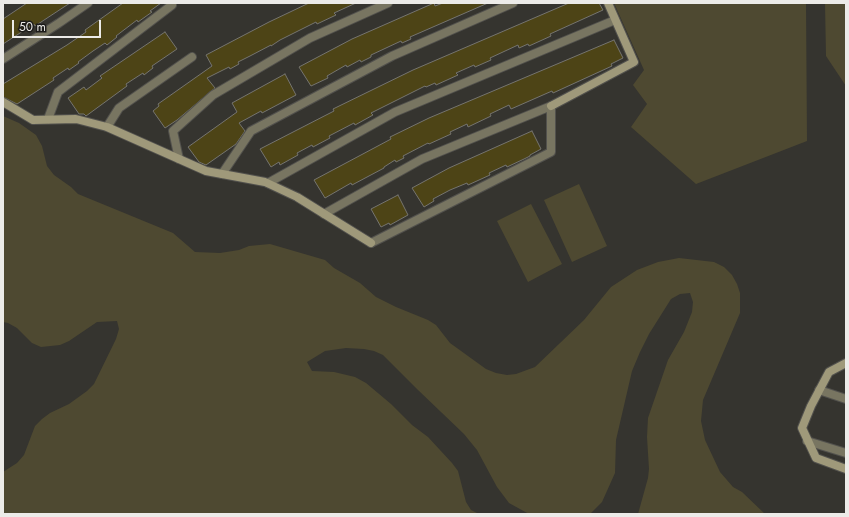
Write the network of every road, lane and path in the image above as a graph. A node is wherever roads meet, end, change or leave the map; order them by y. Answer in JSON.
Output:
{"nodes":[{"id":1,"x":88,"y":3,"type":"edge"},
{"id":2,"x":171,"y":3,"type":"edge"},
{"id":3,"x":388,"y":3,"type":"edge"},
{"id":4,"x":513,"y":3,"type":"edge"},
{"id":5,"x":608,"y":3,"type":"edge"},
{"id":6,"x":615,"y":20,"type":"junction"},
{"id":7,"x":192,"y":57,"type":"dead end"},
{"id":8,"x":3,"y":59,"type":"edge"},
{"id":9,"x":3,"y":102,"type":"edge"},
{"id":10,"x":551,"y":106,"type":"junction"},
{"id":11,"x":48,"y":120,"type":"junction"},
{"id":12,"x":107,"y":127,"type":"junction"},
{"id":13,"x":179,"y":159,"type":"junction"},
{"id":14,"x":222,"y":174,"type":"junction"},
{"id":15,"x":268,"y":184,"type":"junction"},
{"id":16,"x":324,"y":214,"type":"junction"},
{"id":17,"x":846,"y":362,"type":"edge"},
{"id":18,"x":819,"y":390,"type":"junction"},
{"id":19,"x":846,"y":399,"type":"edge"},
{"id":20,"x":807,"y":441,"type":"junction"},
{"id":21,"x":846,"y":453,"type":"edge"},
{"id":22,"x":846,"y":469,"type":"edge"}],
"edges":[{"from":1,"to":8,"type":"street"},
{"from":2,"to":11,"type":"street"},
{"from":3,"to":13,"type":"street"},
{"from":4,"to":14,"type":"street"},
{"from":5,"to":6,"type":"street"},
{"from":6,"to":10,"type":"street"},
{"from":6,"to":15,"type":"street"},
{"from":7,"to":12,"type":"street"},
{"from":9,"to":11,"type":"street"},
{"from":10,"to":16,"type":"street"},
{"from":10,"to":16,"type":"street"},
{"from":11,"to":12,"type":"street"},
{"from":12,"to":13,"type":"street"},
{"from":13,"to":14,"type":"street"},
{"from":14,"to":15,"type":"street"},
{"from":15,"to":16,"type":"street"},
{"from":17,"to":18,"type":"street"},
{"from":18,"to":19,"type":"street"},
{"from":18,"to":20,"type":"street"},
{"from":20,"to":21,"type":"street"},
{"from":20,"to":22,"type":"street"}]}
